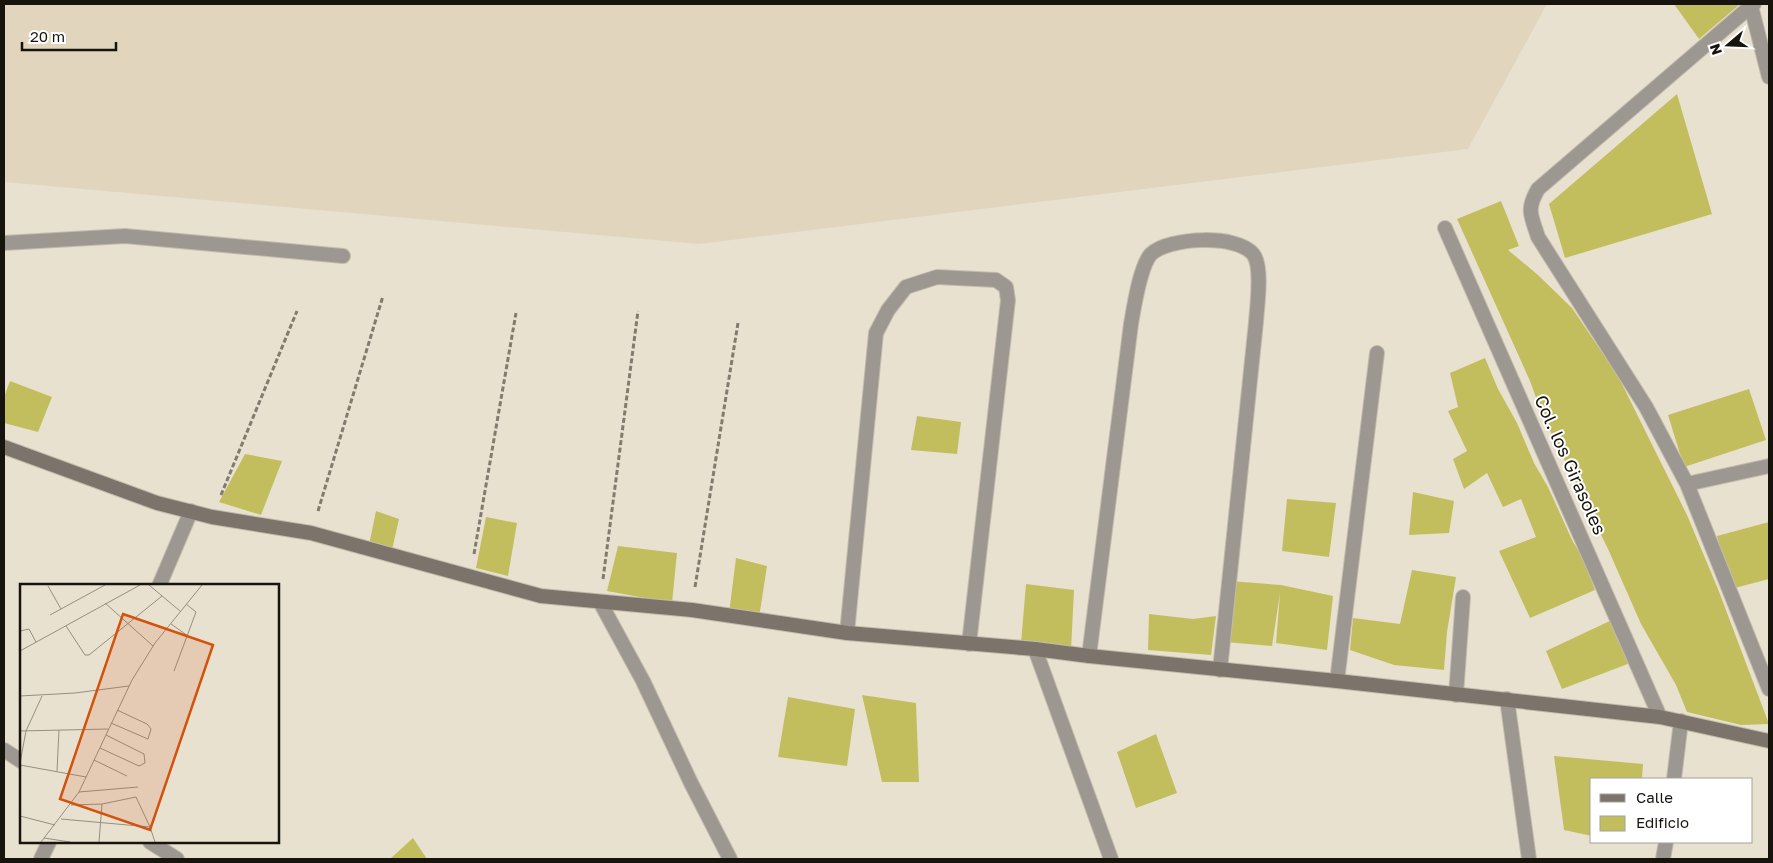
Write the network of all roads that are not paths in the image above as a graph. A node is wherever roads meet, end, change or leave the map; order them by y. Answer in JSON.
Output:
{"nodes":[{"id":1,"x":1752,"y":5,"type":"edge"},
{"id":2,"x":1769,"y":77,"type":"edge"},
{"id":3,"x":1445,"y":228,"type":"dead end"},
{"id":4,"x":4,"y":243,"type":"edge"},
{"id":5,"x":343,"y":256,"type":"dead end"},
{"id":6,"x":1377,"y":353,"type":"dead end"},
{"id":7,"x":4,"y":447,"type":"edge"},
{"id":8,"x":1769,"y":466,"type":"edge"},
{"id":9,"x":1687,"y":484,"type":"junction"},
{"id":10,"x":191,"y":511,"type":"junction"},
{"id":11,"x":160,"y":584,"type":"edge"},
{"id":12,"x":1463,"y":597,"type":"dead end"},
{"id":13,"x":600,"y":602,"type":"junction"},
{"id":14,"x":847,"y":633,"type":"junction"},
{"id":15,"x":969,"y":644,"type":"junction"},
{"id":16,"x":1035,"y":649,"type":"junction"},
{"id":17,"x":1090,"y":656,"type":"junction"},
{"id":18,"x":1220,"y":670,"type":"junction"},
{"id":19,"x":1337,"y":681,"type":"junction"},
{"id":20,"x":1769,"y":689,"type":"edge"},
{"id":21,"x":1456,"y":695,"type":"junction"},
{"id":22,"x":1507,"y":700,"type":"junction"},
{"id":23,"x":1660,"y":717,"type":"junction"},
{"id":24,"x":1681,"y":721,"type":"junction"},
{"id":25,"x":1769,"y":741,"type":"edge"},
{"id":26,"x":4,"y":750,"type":"edge"},
{"id":27,"x":20,"y":760,"type":"edge"},
{"id":28,"x":1674,"y":778,"type":"edge"},
{"id":29,"x":49,"y":843,"type":"edge"},
{"id":30,"x":152,"y":843,"type":"edge"},
{"id":31,"x":1666,"y":843,"type":"edge"},
{"id":32,"x":41,"y":859,"type":"edge"},
{"id":33,"x":178,"y":859,"type":"edge"},
{"id":34,"x":730,"y":859,"type":"edge"},
{"id":35,"x":1111,"y":859,"type":"edge"},
{"id":36,"x":1529,"y":859,"type":"edge"},
{"id":37,"x":1663,"y":859,"type":"edge"}],
"edges":[{"from":1,"to":2,"type":"street"},
{"from":1,"to":9,"type":"street"},
{"from":3,"to":23,"type":"street","name":"Col. los Girasoles"},
{"from":4,"to":5,"type":"street"},
{"from":6,"to":19,"type":"street"},
{"from":7,"to":10,"type":"main road"},
{"from":8,"to":9,"type":"street"},
{"from":9,"to":20,"type":"street"},
{"from":10,"to":11,"type":"street"},
{"from":10,"to":13,"type":"main road"},
{"from":12,"to":21,"type":"street"},
{"from":13,"to":14,"type":"main road"},
{"from":13,"to":34,"type":"street"},
{"from":14,"to":15,"type":"main road"},
{"from":14,"to":15,"type":"street"},
{"from":15,"to":16,"type":"main road"},
{"from":16,"to":17,"type":"main road"},
{"from":16,"to":35,"type":"street"},
{"from":17,"to":18,"type":"main road"},
{"from":17,"to":18,"type":"street"},
{"from":18,"to":19,"type":"main road"},
{"from":19,"to":21,"type":"main road"},
{"from":21,"to":22,"type":"main road"},
{"from":22,"to":23,"type":"main road"},
{"from":22,"to":36,"type":"street"},
{"from":23,"to":24,"type":"main road"},
{"from":24,"to":25,"type":"main road"},
{"from":24,"to":28,"type":"street"},
{"from":26,"to":27,"type":"street"},
{"from":29,"to":32,"type":"street"},
{"from":30,"to":33,"type":"street"},
{"from":31,"to":37,"type":"street"}]}
